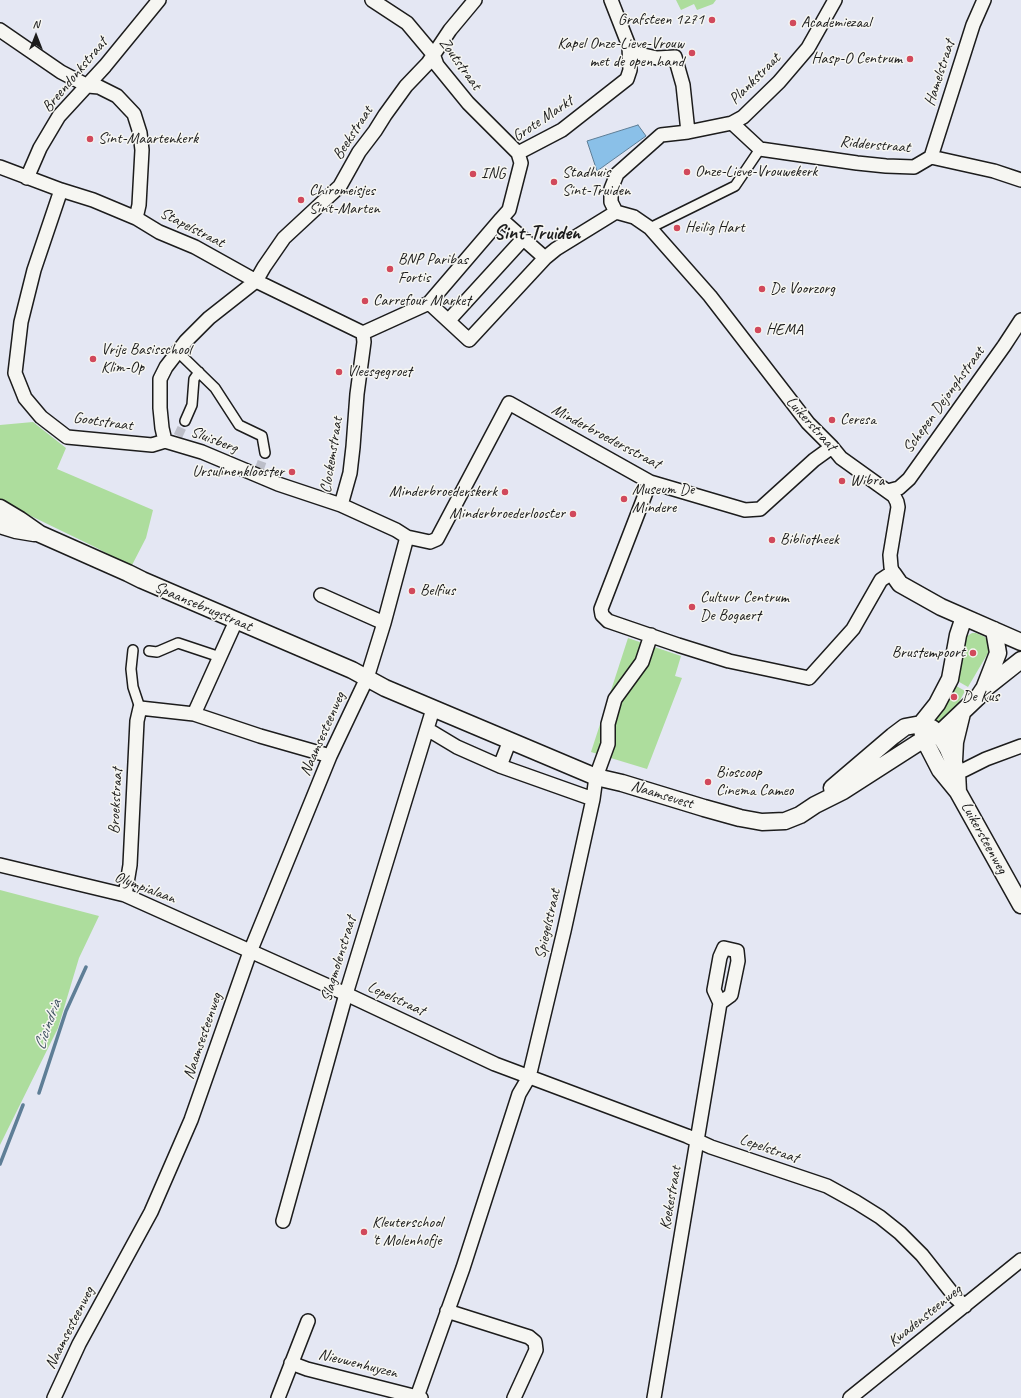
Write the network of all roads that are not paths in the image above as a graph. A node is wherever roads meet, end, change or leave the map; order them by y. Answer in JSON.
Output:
{"nodes":[{"id":1,"x":159,"y":0,"type":"edge"},
{"id":2,"x":372,"y":0,"type":"edge"},
{"id":3,"x":475,"y":0,"type":"edge"},
{"id":4,"x":611,"y":0,"type":"edge"},
{"id":5,"x":835,"y":0,"type":"edge"},
{"id":6,"x":984,"y":0,"type":"edge"},
{"id":7,"x":0,"y":30,"type":"edge"},
{"id":8,"x":433,"y":54,"type":"junction"},
{"id":9,"x":630,"y":58,"type":"junction"},
{"id":10,"x":88,"y":86,"type":"junction"},
{"id":11,"x":732,"y":123,"type":"junction"},
{"id":12,"x":688,"y":132,"type":"junction"},
{"id":13,"x":760,"y":149,"type":"junction"},
{"id":14,"x":518,"y":153,"type":"junction"},
{"id":15,"x":931,"y":157,"type":"junction"},
{"id":16,"x":0,"y":167,"type":"edge"},
{"id":17,"x":27,"y":178,"type":"junction"},
{"id":18,"x":1021,"y":180,"type":"edge"},
{"id":19,"x":61,"y":190,"type":"junction"},
{"id":20,"x":616,"y":212,"type":"junction"},
{"id":21,"x":136,"y":218,"type":"junction"},
{"id":22,"x":501,"y":219,"type":"junction"},
{"id":23,"x":650,"y":228,"type":"junction"},
{"id":24,"x":523,"y":239,"type":"junction"},
{"id":25,"x":545,"y":258,"type":"junction"},
{"id":26,"x":256,"y":281,"type":"junction"},
{"id":27,"x":429,"y":303,"type":"junction"},
{"id":28,"x":449,"y":320,"type":"junction"},
{"id":29,"x":1021,"y":320,"type":"edge"},
{"id":30,"x":363,"y":333,"type":"junction"},
{"id":31,"x":178,"y":352,"type":"junction"},
{"id":32,"x":199,"y":372,"type":"junction"},
{"id":33,"x":185,"y":421,"type":"tunnel mouth"},
{"id":34,"x":178,"y":436,"type":"tunnel mouth"},
{"id":35,"x":165,"y":441,"type":"junction"},
{"id":36,"x":832,"y":447,"type":"junction"},
{"id":37,"x":265,"y":453,"type":"tunnel mouth"},
{"id":38,"x":650,"y":482,"type":"junction"},
{"id":39,"x":888,"y":491,"type":"junction"},
{"id":40,"x":341,"y":505,"type":"junction"},
{"id":41,"x":1,"y":515,"type":"edge"},
{"id":42,"x":407,"y":536,"type":"junction"},
{"id":43,"x":430,"y":542,"type":"joint"},
{"id":44,"x":893,"y":574,"type":"junction"},
{"id":45,"x":321,"y":595,"type":"dead end"},
{"id":46,"x":964,"y":617,"type":"junction"},
{"id":47,"x":236,"y":621,"type":"junction"},
{"id":48,"x":384,"y":623,"type":"junction"},
{"id":49,"x":994,"y":630,"type":"junction"},
{"id":50,"x":651,"y":635,"type":"junction"},
{"id":51,"x":1021,"y":642,"type":"edge"},
{"id":52,"x":1021,"y":647,"type":"edge"},
{"id":53,"x":133,"y":650,"type":"dead end"},
{"id":54,"x":149,"y":651,"type":"dead end"},
{"id":55,"x":220,"y":657,"type":"junction"},
{"id":56,"x":1021,"y":660,"type":"edge"},
{"id":57,"x":367,"y":678,"type":"junction"},
{"id":58,"x":983,"y":690,"type":"junction"},
{"id":59,"x":140,"y":708,"type":"junction"},
{"id":60,"x":433,"y":709,"type":"junction"},
{"id":61,"x":963,"y":711,"type":"junction"},
{"id":62,"x":194,"y":714,"type":"junction"},
{"id":63,"x":427,"y":730,"type":"junction"},
{"id":64,"x":928,"y":732,"type":"junction"},
{"id":65,"x":510,"y":740,"type":"junction"},
{"id":66,"x":1021,"y":746,"type":"edge"},
{"id":67,"x":330,"y":756,"type":"junction"},
{"id":68,"x":500,"y":766,"type":"junction"},
{"id":69,"x":950,"y":768,"type":"junction"},
{"id":70,"x":596,"y":777,"type":"junction"},
{"id":71,"x":593,"y":799,"type":"junction"},
{"id":72,"x":0,"y":865,"type":"edge"},
{"id":73,"x":125,"y":895,"type":"junction"},
{"id":74,"x":1021,"y":905,"type":"edge"},
{"id":75,"x":250,"y":952,"type":"junction"},
{"id":76,"x":346,"y":994,"type":"junction"},
{"id":77,"x":720,"y":1003,"type":"dead end"},
{"id":78,"x":529,"y":1077,"type":"junction"},
{"id":79,"x":698,"y":1141,"type":"junction"},
{"id":80,"x":283,"y":1221,"type":"dead end"},
{"id":81,"x":1021,"y":1260,"type":"edge"},
{"id":82,"x":964,"y":1306,"type":"junction"},
{"id":83,"x":447,"y":1311,"type":"junction"},
{"id":84,"x":308,"y":1321,"type":"dead end"},
{"id":85,"x":291,"y":1363,"type":"junction"},
{"id":86,"x":419,"y":1397,"type":"edge"},
{"id":87,"x":54,"y":1398,"type":"edge"},
{"id":88,"x":278,"y":1398,"type":"edge"},
{"id":89,"x":514,"y":1398,"type":"edge"},
{"id":90,"x":654,"y":1398,"type":"edge"},
{"id":91,"x":850,"y":1398,"type":"edge"}],
"edges":[{"from":1,"to":10,"type":"street","name":"Breendonkstraat"},
{"from":2,"to":8,"type":"street","name":"Zoutstraat"},
{"from":3,"to":8,"type":"street","name":"Beekstraat"},
{"from":4,"to":9,"type":"street"},
{"from":5,"to":11,"type":"street","name":"Plankstraat"},
{"from":6,"to":15,"type":"street","name":"Hamelstraat"},
{"from":7,"to":10,"type":"street"},
{"from":8,"to":14,"type":"street","name":"Zoutstraat"},
{"from":8,"to":26,"type":"street","name":"Beekstraat"},
{"from":9,"to":12,"type":"street"},
{"from":9,"to":14,"type":"street","name":"Grote Markt"},
{"from":10,"to":17,"type":"street","name":"Breendonkstraat"},
{"from":10,"to":21,"type":"street"},
{"from":11,"to":12,"type":"street","name":"Plankstraat"},
{"from":11,"to":13,"type":"street"},
{"from":12,"to":20,"type":"street","name":"Plankstraat"},
{"from":13,"to":15,"type":"street","name":"Ridderstraat"},
{"from":13,"to":23,"type":"street"},
{"from":14,"to":22,"type":"street","name":"Grote Markt"},
{"from":15,"to":18,"type":"street","name":"Ridderstraat"},
{"from":16,"to":17,"type":"street","name":"Stapelstraat"},
{"from":17,"to":19,"type":"street","name":"Stapelstraat"},
{"from":19,"to":21,"type":"street","name":"Stapelstraat"},
{"from":19,"to":35,"type":"street","name":"Gootstraat"},
{"from":20,"to":23,"type":"street","name":"Luikerstraat"},
{"from":20,"to":25,"type":"street"},
{"from":21,"to":26,"type":"street","name":"Stapelstraat"},
{"from":22,"to":24,"type":"street"},
{"from":22,"to":27,"type":"street","name":"Grote Markt"},
{"from":23,"to":36,"type":"street","name":"Luikerstraat"},
{"from":24,"to":25,"type":"street"},
{"from":24,"to":28,"type":"street"},
{"from":25,"to":28,"type":"street"},
{"from":26,"to":30,"type":"street","name":"Stapelstraat"},
{"from":26,"to":31,"type":"street"},
{"from":27,"to":28,"type":"street"},
{"from":27,"to":30,"type":"street","name":"Grote Markt"},
{"from":29,"to":39,"type":"street","name":"Schepen Dejonghstraat"},
{"from":30,"to":40,"type":"street","name":"Clockemstraat"},
{"from":31,"to":32,"type":"street"},
{"from":31,"to":35,"type":"street"},
{"from":32,"to":33,"type":"street"},
{"from":32,"to":37,"type":"street"},
{"from":34,"to":35,"type":"street"},
{"from":35,"to":40,"type":"street","name":"Sluisberg"},
{"from":36,"to":38,"type":"street","name":"Minderbroedersstraat"},
{"from":36,"to":39,"type":"street","name":"Luikerstraat"},
{"from":38,"to":43,"type":"street","name":"Minderbroedersstraat"},
{"from":38,"to":50,"type":"street"},
{"from":39,"to":44,"type":"street","name":"Luikerstraat"},
{"from":40,"to":42,"type":"street","name":"Clockemstraat"},
{"from":41,"to":47,"type":"street","name":"Spaansebrugstraat"},
{"from":42,"to":43,"type":"street","name":"Clockemstraat"},
{"from":42,"to":48,"type":"street"},
{"from":44,"to":46,"type":"street"},
{"from":44,"to":50,"type":"street"},
{"from":45,"to":48,"type":"street"},
{"from":46,"to":49,"type":"street"},
{"from":46,"to":64,"type":"street"},
{"from":47,"to":55,"type":"street"},
{"from":47,"to":57,"type":"street","name":"Spaansebrugstraat"},
{"from":48,"to":57,"type":"street"},
{"from":49,"to":51,"type":"street"},
{"from":49,"to":58,"type":"street"},
{"from":50,"to":70,"type":"street","name":"Spiegelstraat"},
{"from":52,"to":58,"type":"street"},
{"from":53,"to":59,"type":"street","name":"Broekstraat"},
{"from":54,"to":55,"type":"street"},
{"from":55,"to":62,"type":"street"},
{"from":56,"to":58,"type":"street","name":"Naamsevest"},
{"from":57,"to":60,"type":"street","name":"Naamsevest"},
{"from":57,"to":67,"type":"street","name":"Naamsesteenweg"},
{"from":58,"to":61,"type":"street","name":"Naamsevest"},
{"from":59,"to":62,"type":"street"},
{"from":59,"to":73,"type":"street","name":"Broekstraat"},
{"from":60,"to":63,"type":"street","name":"Slagmolenstraat"},
{"from":60,"to":65,"type":"street","name":"Naamsevest"},
{"from":61,"to":64,"type":"street","name":"Naamsevest"},
{"from":61,"to":69,"type":"street"},
{"from":62,"to":67,"type":"street"},
{"from":63,"to":68,"type":"street"},
{"from":63,"to":76,"type":"street","name":"Slagmolenstraat"},
{"from":64,"to":69,"type":"street","name":"Luikersteenweg"},
{"from":64,"to":70,"type":"street","name":"Naamsevest"},
{"from":65,"to":68,"type":"street"},
{"from":65,"to":70,"type":"street","name":"Naamsevest"},
{"from":66,"to":69,"type":"street"},
{"from":67,"to":75,"type":"street","name":"Naamsesteenweg"},
{"from":68,"to":71,"type":"street"},
{"from":69,"to":74,"type":"street","name":"Luikersteenweg"},
{"from":70,"to":71,"type":"street","name":"Spiegelstraat"},
{"from":71,"to":78,"type":"street","name":"Spiegelstraat"},
{"from":72,"to":73,"type":"street","name":"Olympialaan"},
{"from":73,"to":75,"type":"street","name":"Olympialaan"},
{"from":75,"to":76,"type":"street","name":"Lepelstraat"},
{"from":75,"to":87,"type":"street","name":"Naamsesteenweg"},
{"from":76,"to":78,"type":"street","name":"Lepelstraat"},
{"from":76,"to":80,"type":"street","name":"Slagmolenstraat"},
{"from":77,"to":79,"type":"street","name":"Koekestraat"},
{"from":78,"to":79,"type":"street","name":"Lepelstraat"},
{"from":78,"to":83,"type":"street"},
{"from":79,"to":82,"type":"street","name":"Lepelstraat"},
{"from":79,"to":90,"type":"street","name":"Koekestraat"},
{"from":81,"to":82,"type":"street","name":"Kwadensteenweg"},
{"from":82,"to":91,"type":"street","name":"Kwadensteenweg"},
{"from":83,"to":86,"type":"street","name":"Nieuwenhuyzen"},
{"from":83,"to":89,"type":"street"},
{"from":84,"to":85,"type":"street","name":"Nieuwenhuyzen"},
{"from":85,"to":86,"type":"street","name":"Nieuwenhuyzen"},
{"from":85,"to":88,"type":"street","name":"Nieuwenhuyzen"}]}
